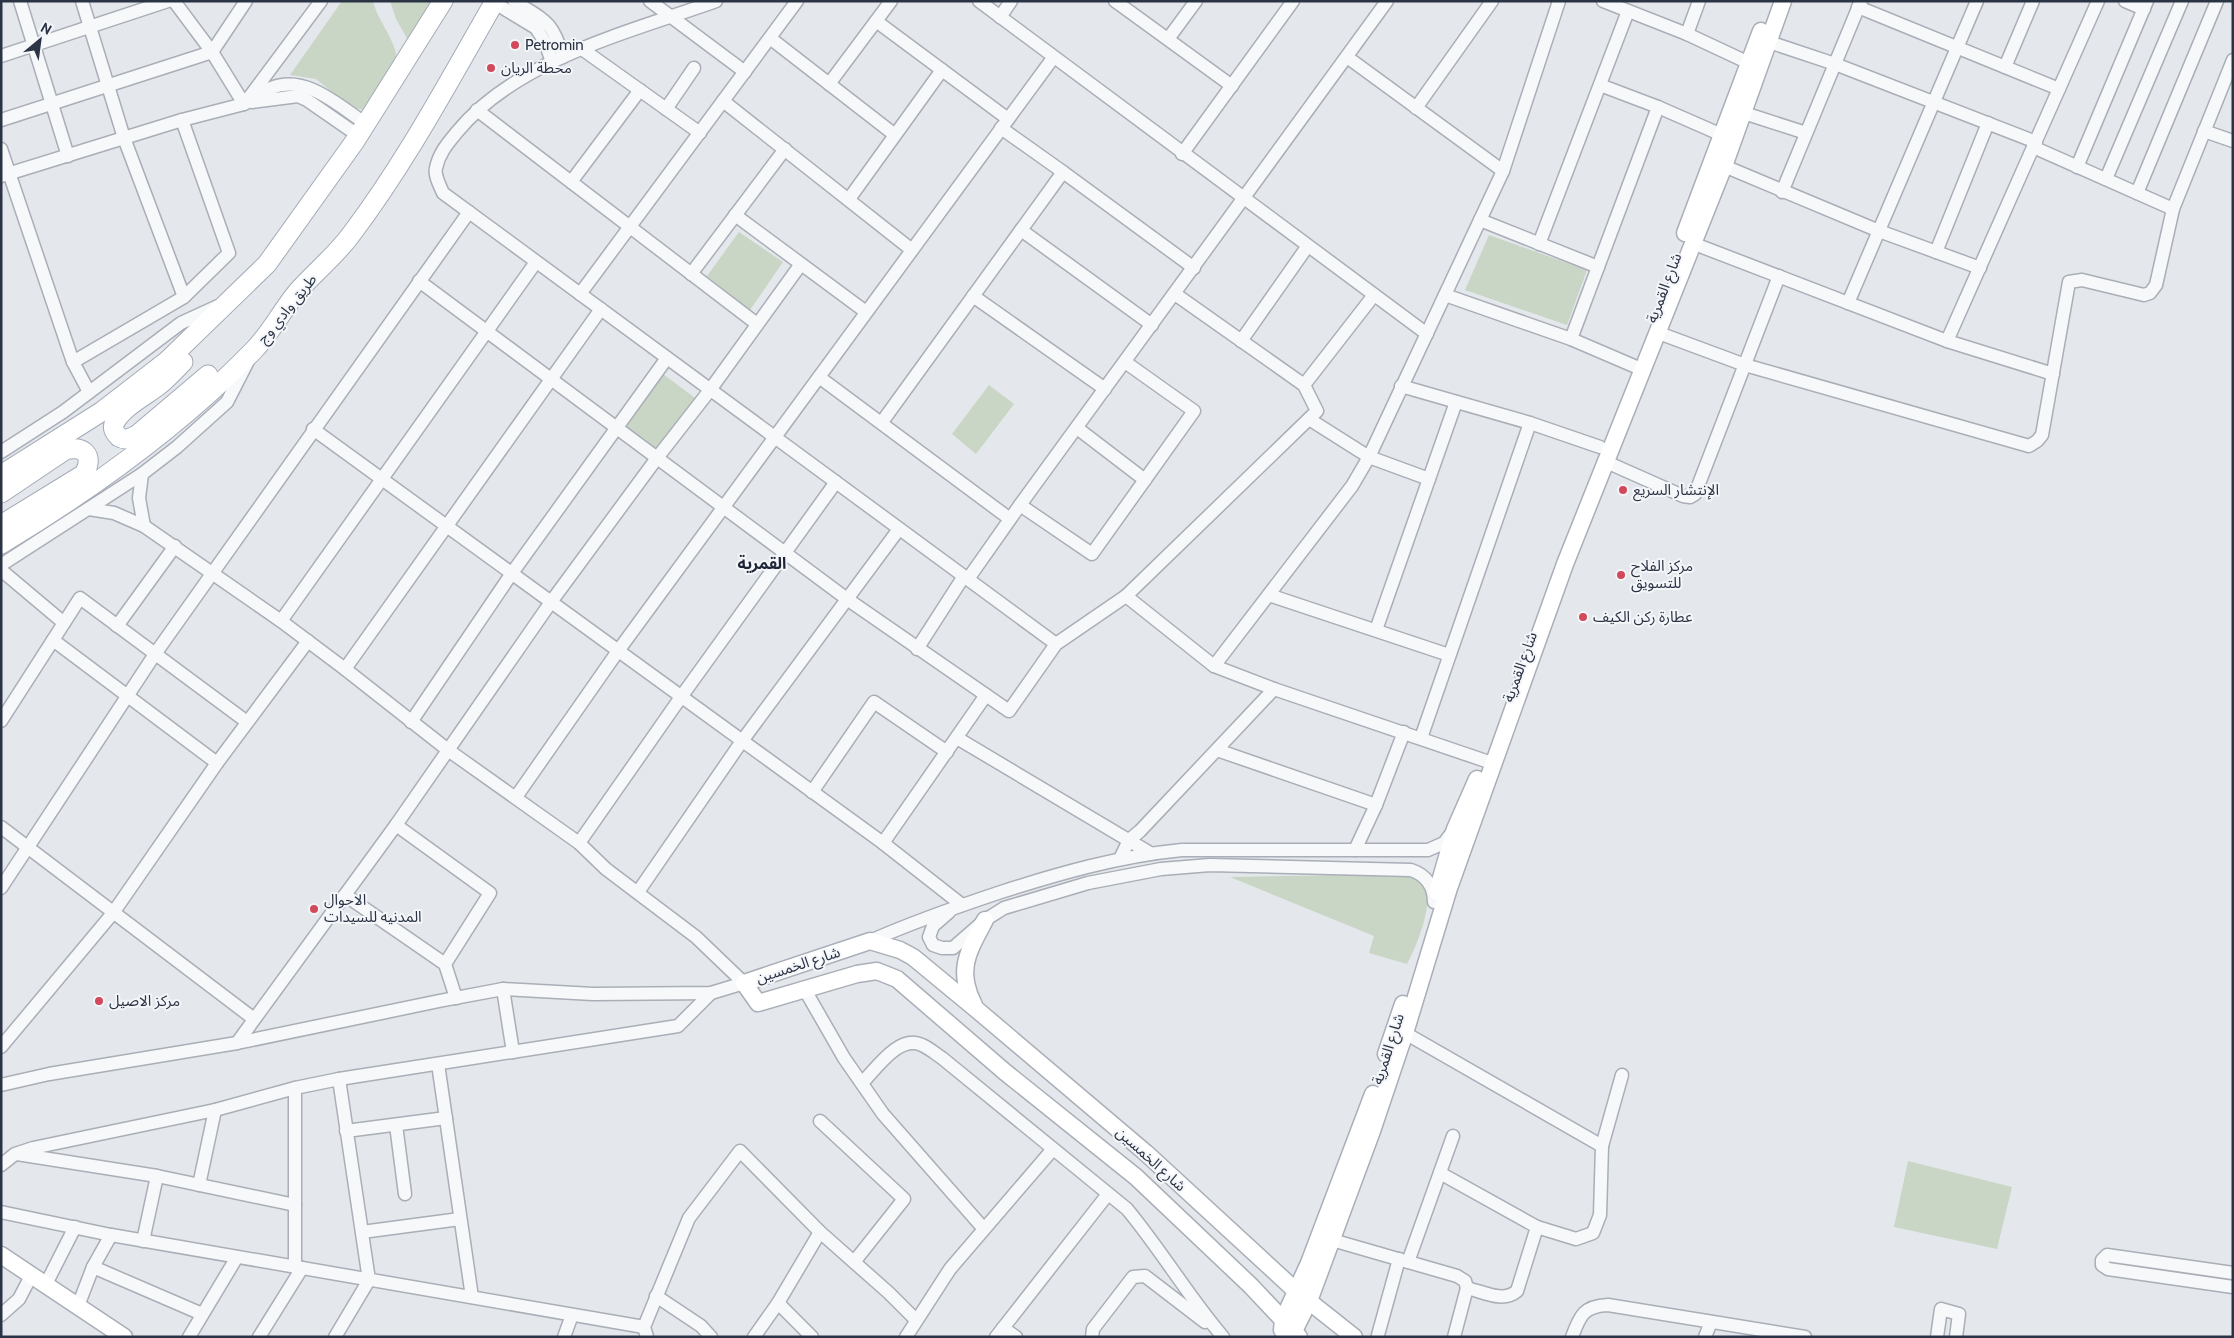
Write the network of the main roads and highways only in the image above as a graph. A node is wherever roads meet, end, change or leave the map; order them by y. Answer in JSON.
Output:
{"nodes":[{"id":1,"x":443,"y":1,"type":"edge"},
{"id":2,"x":495,"y":2,"type":"edge"},
{"id":3,"x":266,"y":264,"type":"junction"},
{"id":4,"x":298,"y":292,"type":"junction"},
{"id":5,"x":1,"y":475,"type":"edge"},
{"id":6,"x":1,"y":493,"type":"edge"},
{"id":7,"x":1,"y":525,"type":"edge"},
{"id":8,"x":1,"y":544,"type":"edge"}],
"edges":[{"from":1,"to":3,"type":"main road"},
{"from":2,"to":4,"type":"main road","name":"طريق وادي وج"},
{"from":3,"to":4,"type":"main road"},
{"from":3,"to":5,"type":"main road"},
{"from":4,"to":8,"type":"main road","name":"طريق وادي وج"},
{"from":6,"to":7,"type":"main road"}]}
